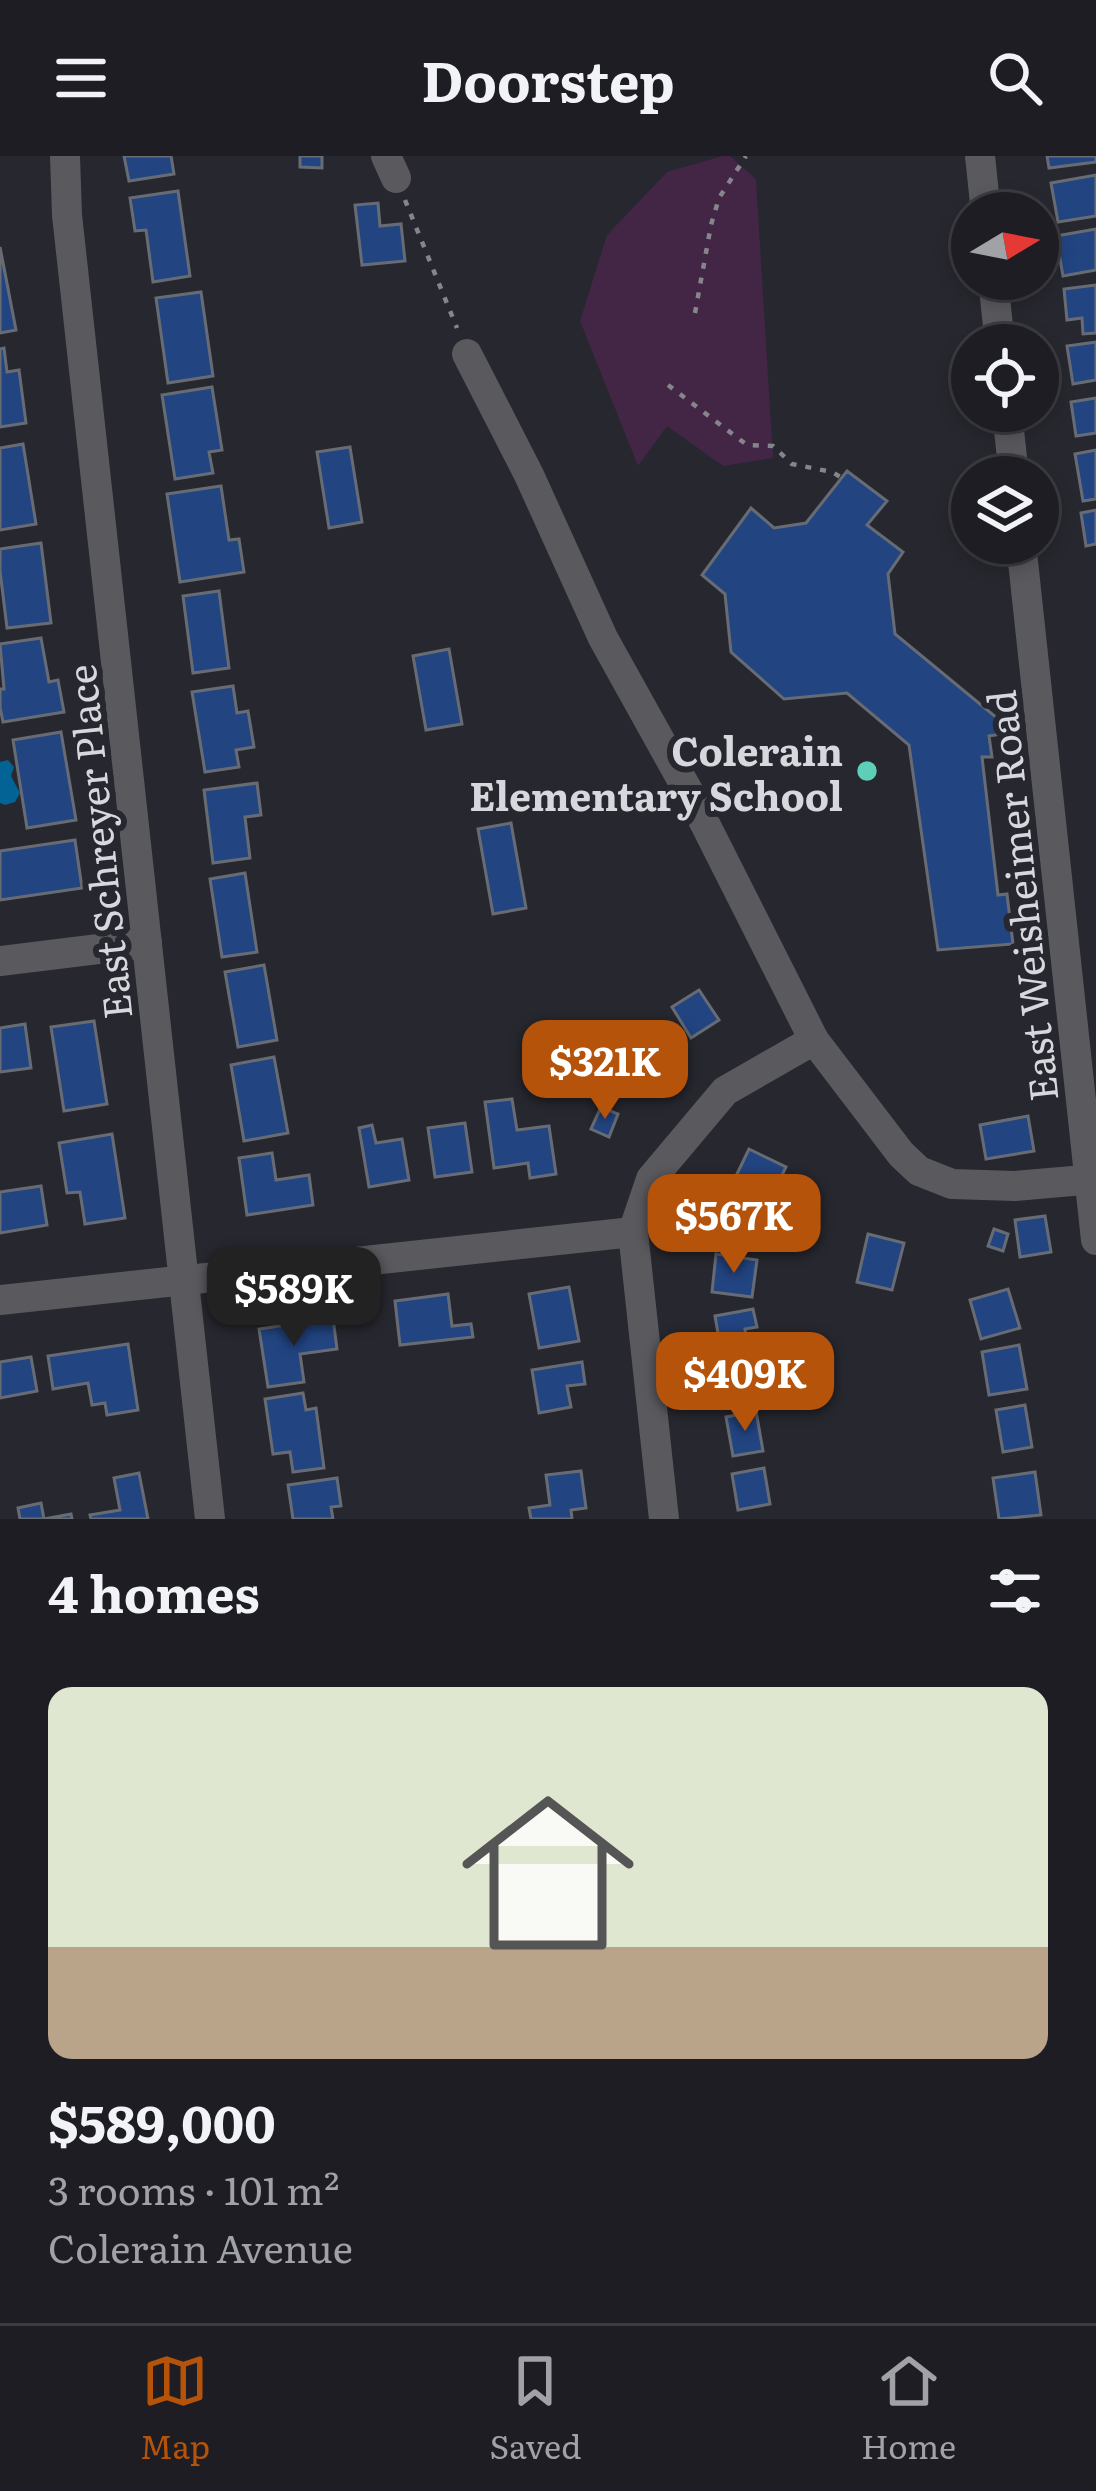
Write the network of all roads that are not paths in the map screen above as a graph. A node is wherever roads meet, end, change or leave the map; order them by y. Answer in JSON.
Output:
{"nodes":[{"id":1,"x":65,"y":156,"type":"edge"},
{"id":2,"x":980,"y":156,"type":"edge"},
{"id":3,"x":984,"y":192,"type":"edge"},
{"id":4,"x":467,"y":355,"type":"road end"},
{"id":5,"x":1023,"y":564,"type":"edge"},
{"id":6,"x":147,"y":943,"type":"junction"},
{"id":7,"x":0,"y":961,"type":"edge"},
{"id":8,"x":814,"y":1040,"type":"junction"},
{"id":9,"x":1093,"y":1179,"type":"edge"},
{"id":10,"x":633,"y":1232,"type":"junction"},
{"id":11,"x":1096,"y":1240,"type":"edge"},
{"id":12,"x":185,"y":1279,"type":"junction"},
{"id":13,"x":0,"y":1300,"type":"edge"},
{"id":14,"x":210,"y":1519,"type":"edge"},
{"id":15,"x":664,"y":1519,"type":"edge"}],
"edges":[{"from":1,"to":6,"type":"street","name":"East Schreyer Place"},
{"from":2,"to":3,"type":"street"},
{"from":4,"to":8,"type":"street"},
{"from":5,"to":9,"type":"street","name":"East Weisheimer Road"},
{"from":6,"to":7,"type":"street"},
{"from":6,"to":12,"type":"street","name":"East Schreyer Place"},
{"from":8,"to":9,"type":"street"},
{"from":8,"to":10,"type":"street"},
{"from":9,"to":11,"type":"street","name":"East Weisheimer Road"},
{"from":10,"to":12,"type":"street"},
{"from":10,"to":15,"type":"street"},
{"from":12,"to":13,"type":"street"},
{"from":12,"to":14,"type":"street","name":"East Schreyer Place"}]}
